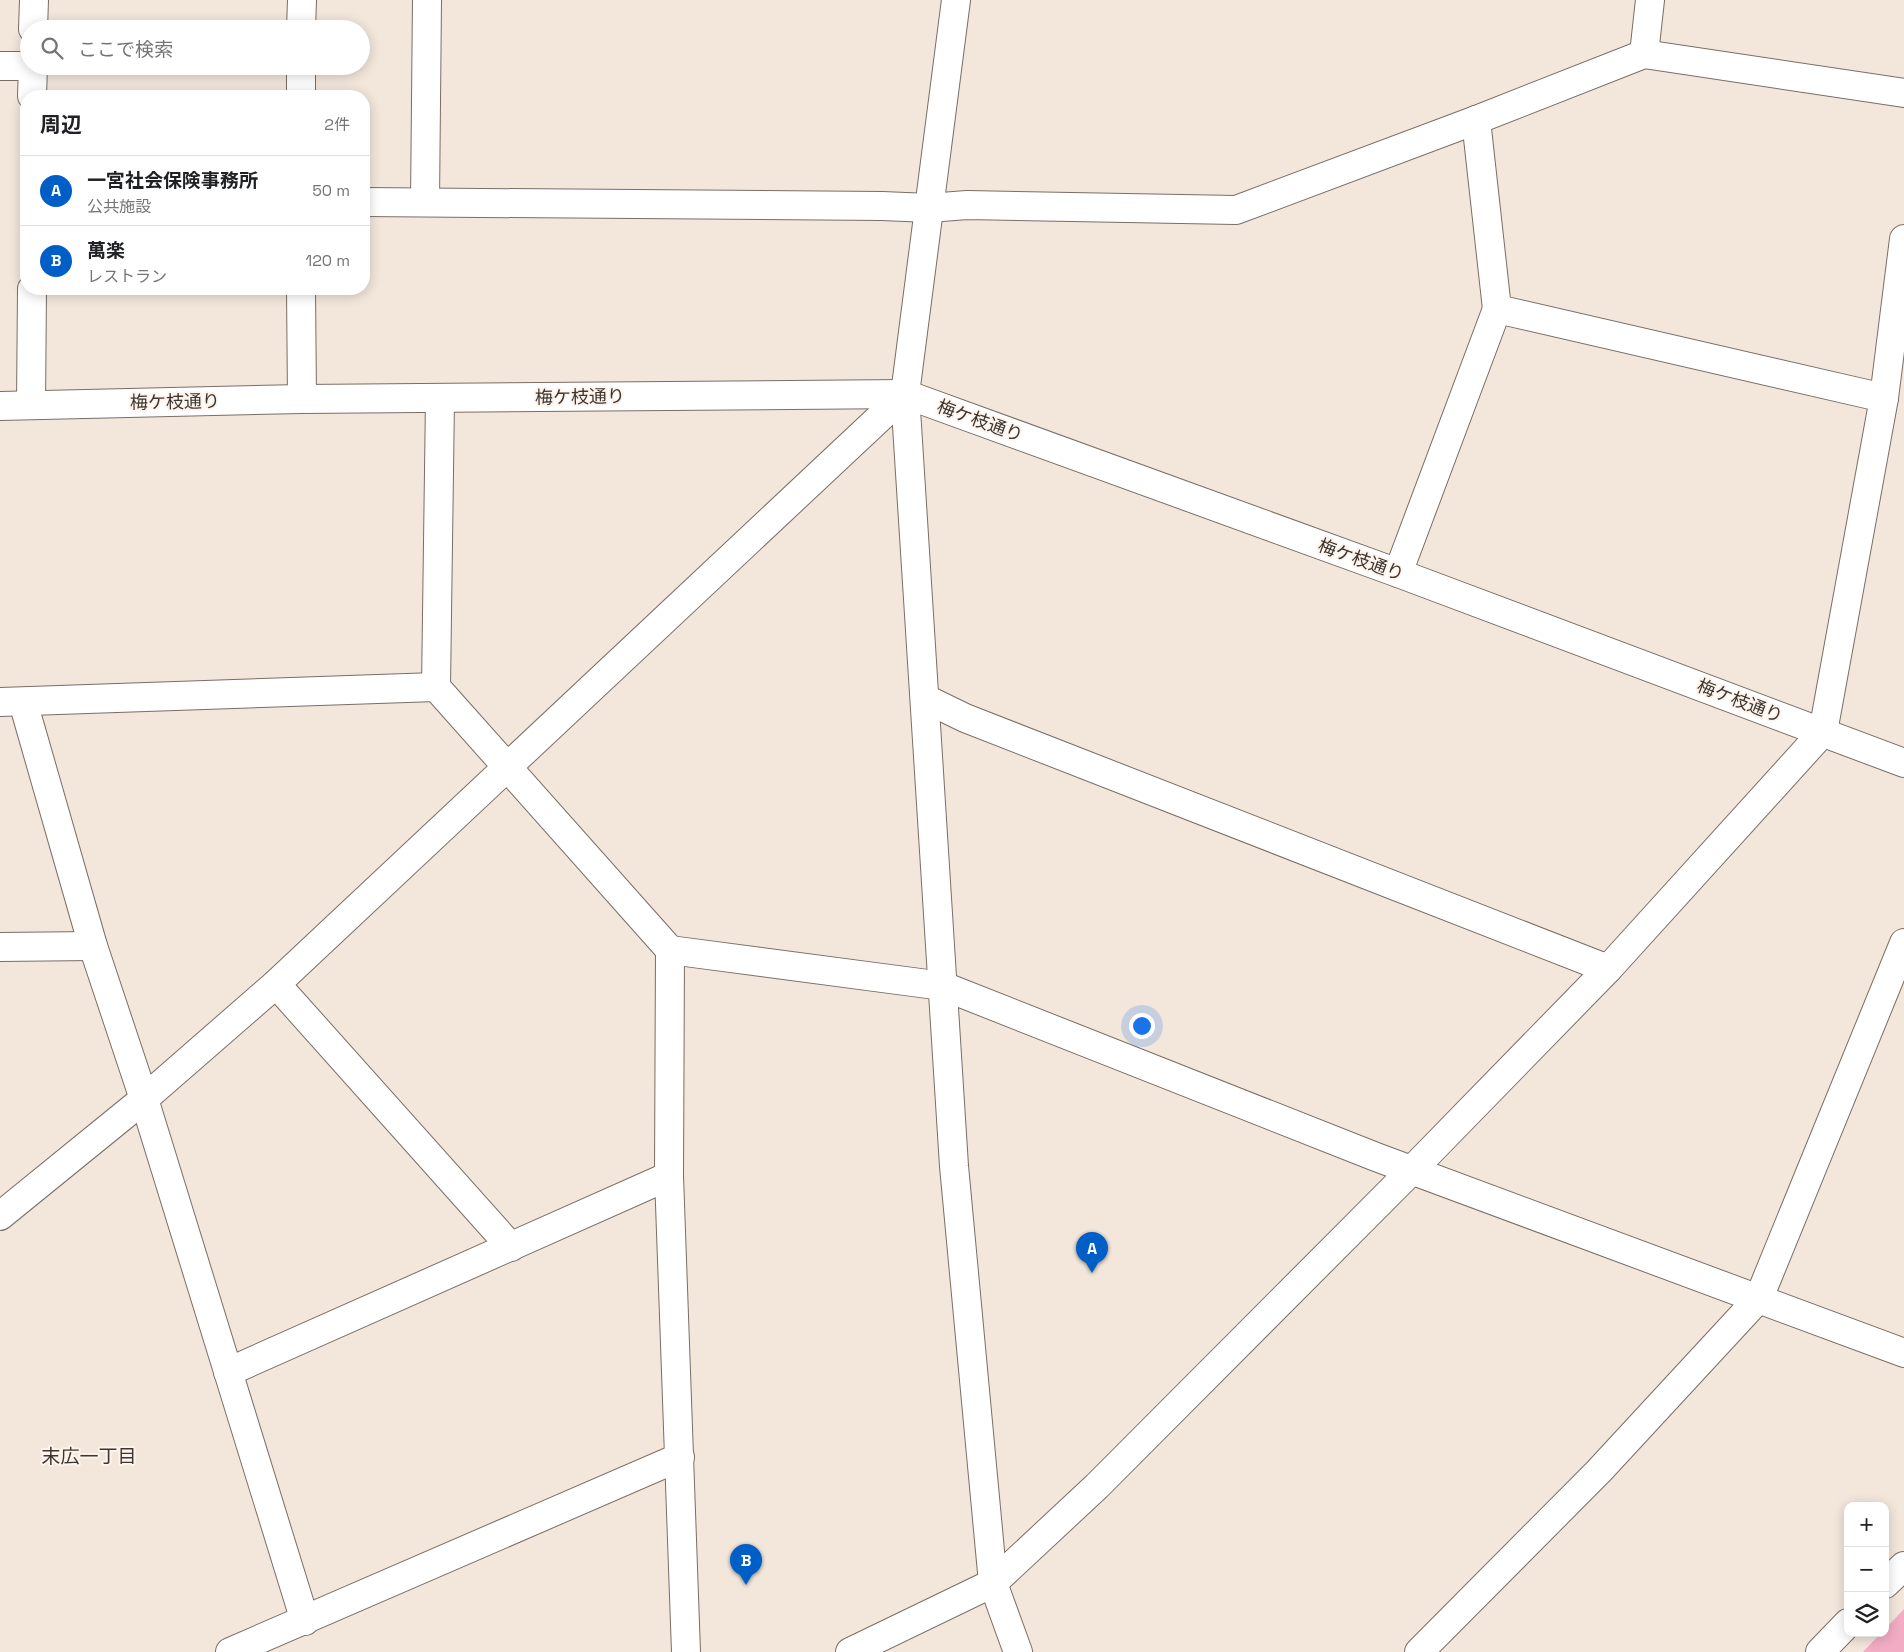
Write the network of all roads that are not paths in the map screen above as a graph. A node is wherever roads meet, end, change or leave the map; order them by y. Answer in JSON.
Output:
{"nodes":[{"id":1,"x":34,"y":0,"type":"edge"},
{"id":2,"x":302,"y":0,"type":"edge"},
{"id":3,"x":427,"y":0,"type":"edge"},
{"id":4,"x":956,"y":0,"type":"edge"},
{"id":5,"x":1650,"y":0,"type":"edge"},
{"id":6,"x":33,"y":20,"type":"edge"},
{"id":7,"x":301,"y":20,"type":"edge"},
{"id":8,"x":1644,"y":54,"type":"junction"},
{"id":9,"x":0,"y":66,"type":"edge"},
{"id":10,"x":20,"y":66,"type":"edge"},
{"id":11,"x":33,"y":75,"type":"edge"},
{"id":12,"x":301,"y":75,"type":"edge"},
{"id":13,"x":32,"y":90,"type":"edge"},
{"id":14,"x":301,"y":90,"type":"edge"},
{"id":15,"x":1904,"y":93,"type":"edge"},
{"id":16,"x":1476,"y":120,"type":"junction"},
{"id":17,"x":370,"y":202,"type":"edge"},
{"id":18,"x":425,"y":202,"type":"junction"},
{"id":19,"x":929,"y":208,"type":"junction"},
{"id":20,"x":1904,"y":240,"type":"edge"},
{"id":21,"x":32,"y":295,"type":"edge"},
{"id":22,"x":301,"y":295,"type":"edge"},
{"id":23,"x":1497,"y":309,"type":"junction"},
{"id":24,"x":906,"y":394,"type":"junction"},
{"id":25,"x":1884,"y":398,"type":"junction"},
{"id":26,"x":302,"y":399,"type":"junction"},
{"id":27,"x":440,"y":399,"type":"junction"},
{"id":28,"x":31,"y":405,"type":"junction"},
{"id":29,"x":0,"y":406,"type":"edge"},
{"id":30,"x":1398,"y":573,"type":"junction"},
{"id":31,"x":436,"y":687,"type":"junction"},
{"id":32,"x":926,"y":699,"type":"junction"},
{"id":33,"x":12,"y":702,"type":"edge"},
{"id":34,"x":1823,"y":732,"type":"junction"},
{"id":35,"x":1903,"y":760,"type":"edge"},
{"id":36,"x":508,"y":766,"type":"junction"},
{"id":37,"x":1904,"y":943,"type":"edge"},
{"id":38,"x":93,"y":946,"type":"junction"},
{"id":39,"x":0,"y":947,"type":"edge"},
{"id":40,"x":670,"y":950,"type":"junction"},
{"id":41,"x":1608,"y":969,"type":"junction"},
{"id":42,"x":276,"y":984,"type":"junction"},
{"id":43,"x":943,"y":986,"type":"junction"},
{"id":44,"x":144,"y":1099,"type":"junction"},
{"id":45,"x":1411,"y":1171,"type":"junction"},
{"id":46,"x":669,"y":1176,"type":"junction"},
{"id":47,"x":0,"y":1216,"type":"edge"},
{"id":48,"x":511,"y":1247,"type":"junction"},
{"id":49,"x":1759,"y":1298,"type":"junction"},
{"id":50,"x":1904,"y":1353,"type":"edge"},
{"id":51,"x":228,"y":1372,"type":"junction"},
{"id":52,"x":680,"y":1457,"type":"junction"},
{"id":53,"x":1904,"y":1566,"type":"edge"},
{"id":54,"x":1889,"y":1580,"type":"edge"},
{"id":55,"x":993,"y":1583,"type":"junction"},
{"id":56,"x":305,"y":1621,"type":"junction"},
{"id":57,"x":1844,"y":1627,"type":"edge"},
{"id":58,"x":230,"y":1652,"type":"edge"},
{"id":59,"x":686,"y":1652,"type":"edge"},
{"id":60,"x":850,"y":1652,"type":"edge"},
{"id":61,"x":1018,"y":1652,"type":"edge"},
{"id":62,"x":1419,"y":1652,"type":"edge"},
{"id":63,"x":1820,"y":1652,"type":"edge"}],
"edges":[{"from":1,"to":6,"type":"street"},
{"from":2,"to":7,"type":"street"},
{"from":3,"to":18,"type":"street"},
{"from":4,"to":19,"type":"street"},
{"from":5,"to":8,"type":"street"},
{"from":8,"to":15,"type":"street"},
{"from":8,"to":16,"type":"street"},
{"from":9,"to":10,"type":"street"},
{"from":11,"to":13,"type":"street"},
{"from":12,"to":14,"type":"street"},
{"from":16,"to":19,"type":"street"},
{"from":16,"to":23,"type":"street"},
{"from":17,"to":18,"type":"street"},
{"from":18,"to":19,"type":"street"},
{"from":19,"to":24,"type":"street"},
{"from":20,"to":25,"type":"street"},
{"from":21,"to":28,"type":"street"},
{"from":22,"to":26,"type":"street"},
{"from":23,"to":25,"type":"street"},
{"from":23,"to":30,"type":"street"},
{"from":24,"to":27,"type":"street","name":"梅ケ枝通り"},
{"from":24,"to":30,"type":"street","name":"梅ケ枝通り"},
{"from":24,"to":32,"type":"street"},
{"from":24,"to":36,"type":"street"},
{"from":25,"to":34,"type":"street"},
{"from":26,"to":27,"type":"street","name":"梅ケ枝通り"},
{"from":26,"to":28,"type":"street","name":"梅ケ枝通り"},
{"from":27,"to":31,"type":"street"},
{"from":28,"to":29,"type":"street","name":"梅ケ枝通り"},
{"from":30,"to":34,"type":"street","name":"梅ケ枝通り"},
{"from":31,"to":33,"type":"street"},
{"from":31,"to":36,"type":"street"},
{"from":32,"to":41,"type":"street"},
{"from":32,"to":43,"type":"street"},
{"from":33,"to":38,"type":"street"},
{"from":34,"to":35,"type":"street","name":"梅ケ枝通り"},
{"from":34,"to":41,"type":"street"},
{"from":36,"to":40,"type":"street"},
{"from":36,"to":42,"type":"street"},
{"from":37,"to":49,"type":"street"},
{"from":38,"to":39,"type":"street"},
{"from":38,"to":44,"type":"street"},
{"from":40,"to":43,"type":"street"},
{"from":40,"to":46,"type":"street"},
{"from":41,"to":45,"type":"street"},
{"from":42,"to":44,"type":"street"},
{"from":42,"to":48,"type":"street"},
{"from":43,"to":45,"type":"street"},
{"from":43,"to":55,"type":"street"},
{"from":44,"to":47,"type":"street"},
{"from":44,"to":51,"type":"street"},
{"from":45,"to":49,"type":"street"},
{"from":45,"to":55,"type":"street"},
{"from":46,"to":48,"type":"street"},
{"from":46,"to":52,"type":"street"},
{"from":48,"to":51,"type":"street"},
{"from":49,"to":50,"type":"street"},
{"from":49,"to":62,"type":"street"},
{"from":51,"to":56,"type":"street"},
{"from":52,"to":56,"type":"street"},
{"from":52,"to":59,"type":"street"},
{"from":53,"to":54,"type":"street"},
{"from":55,"to":60,"type":"street"},
{"from":55,"to":61,"type":"street"},
{"from":56,"to":58,"type":"street"},
{"from":57,"to":63,"type":"street"}]}
